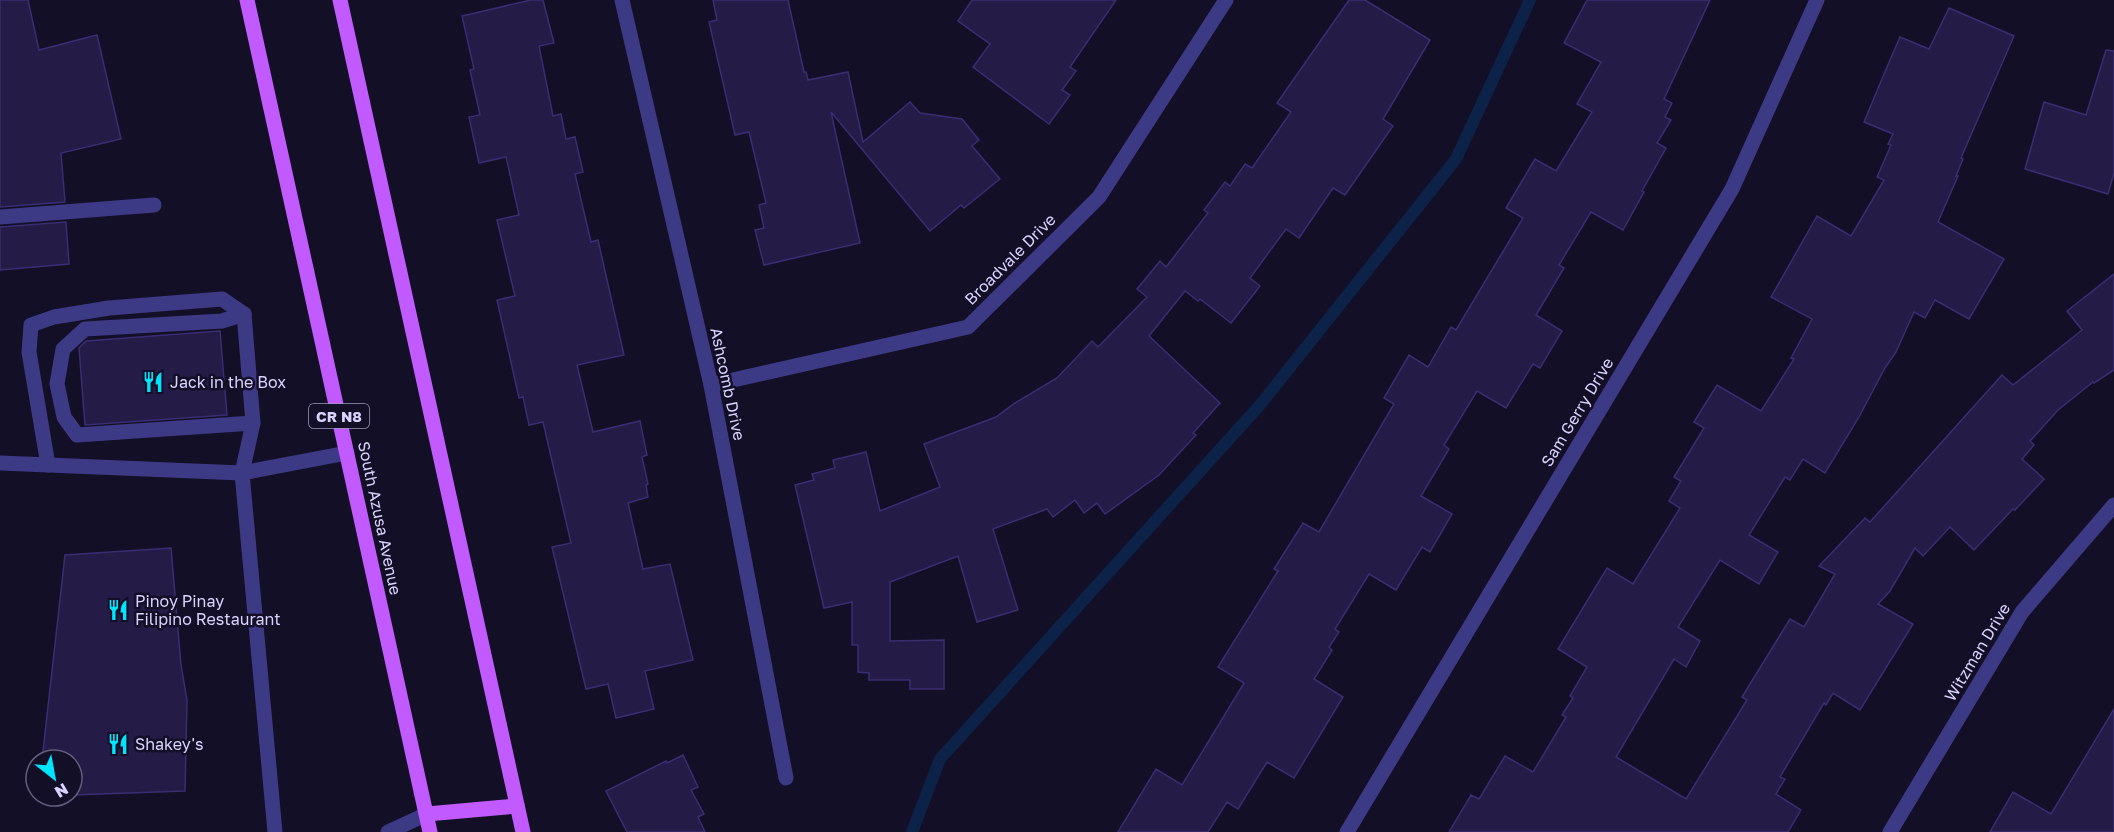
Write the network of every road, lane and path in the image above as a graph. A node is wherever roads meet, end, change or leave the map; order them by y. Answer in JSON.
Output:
{"nodes":[{"id":1,"x":247,"y":0,"type":"edge"},
{"id":2,"x":340,"y":0,"type":"edge"},
{"id":3,"x":622,"y":0,"type":"edge"},
{"id":4,"x":1226,"y":0,"type":"edge"},
{"id":5,"x":1818,"y":0,"type":"edge"},
{"id":6,"x":154,"y":205,"type":"dead end"},
{"id":7,"x":0,"y":218,"type":"edge"},
{"id":8,"x":244,"y":314,"type":"junction"},
{"id":9,"x":711,"y":385,"type":"junction"},
{"id":10,"x":253,"y":423,"type":"junction"},
{"id":11,"x":347,"y":453,"type":"junction"},
{"id":12,"x":0,"y":463,"type":"edge"},
{"id":13,"x":48,"y":465,"type":"junction"},
{"id":14,"x":242,"y":473,"type":"junction"},
{"id":15,"x":2114,"y":505,"type":"edge"},
{"id":16,"x":786,"y":778,"type":"dead end"},
{"id":17,"x":517,"y":806,"type":"junction"},
{"id":18,"x":427,"y":814,"type":"junction"},
{"id":19,"x":275,"y":832,"type":"edge"},
{"id":20,"x":388,"y":832,"type":"edge"},
{"id":21,"x":430,"y":832,"type":"edge"},
{"id":22,"x":523,"y":832,"type":"edge"},
{"id":23,"x":1347,"y":832,"type":"edge"},
{"id":24,"x":1890,"y":832,"type":"edge"}],
"edges":[{"from":1,"to":11,"type":"main road","name":"South Azusa Avenue","number":"CR N8"},
{"from":2,"to":17,"type":"main road"},
{"from":3,"to":9,"type":"street","name":"Ashcomb Drive"},
{"from":4,"to":9,"type":"street","name":"Broadvale Drive"},
{"from":5,"to":23,"type":"street","name":"Sam Gerry Drive"},
{"from":6,"to":7,"type":"street"},
{"from":8,"to":10,"type":"street"},
{"from":8,"to":10,"type":"street"},
{"from":8,"to":13,"type":"street"},
{"from":9,"to":16,"type":"street","name":"Ashcomb Drive"},
{"from":10,"to":14,"type":"street"},
{"from":11,"to":14,"type":"street"},
{"from":11,"to":18,"type":"main road","name":"South Azusa Avenue","number":"CR N8"},
{"from":12,"to":13,"type":"street"},
{"from":13,"to":14,"type":"street"},
{"from":14,"to":19,"type":"street"},
{"from":15,"to":24,"type":"street","name":"Witzman Drive"},
{"from":17,"to":18,"type":"main road"},
{"from":17,"to":22,"type":"main road"},
{"from":18,"to":20,"type":"street"},
{"from":18,"to":21,"type":"main road","name":"South Azusa Avenue","number":"CR N8"}]}
